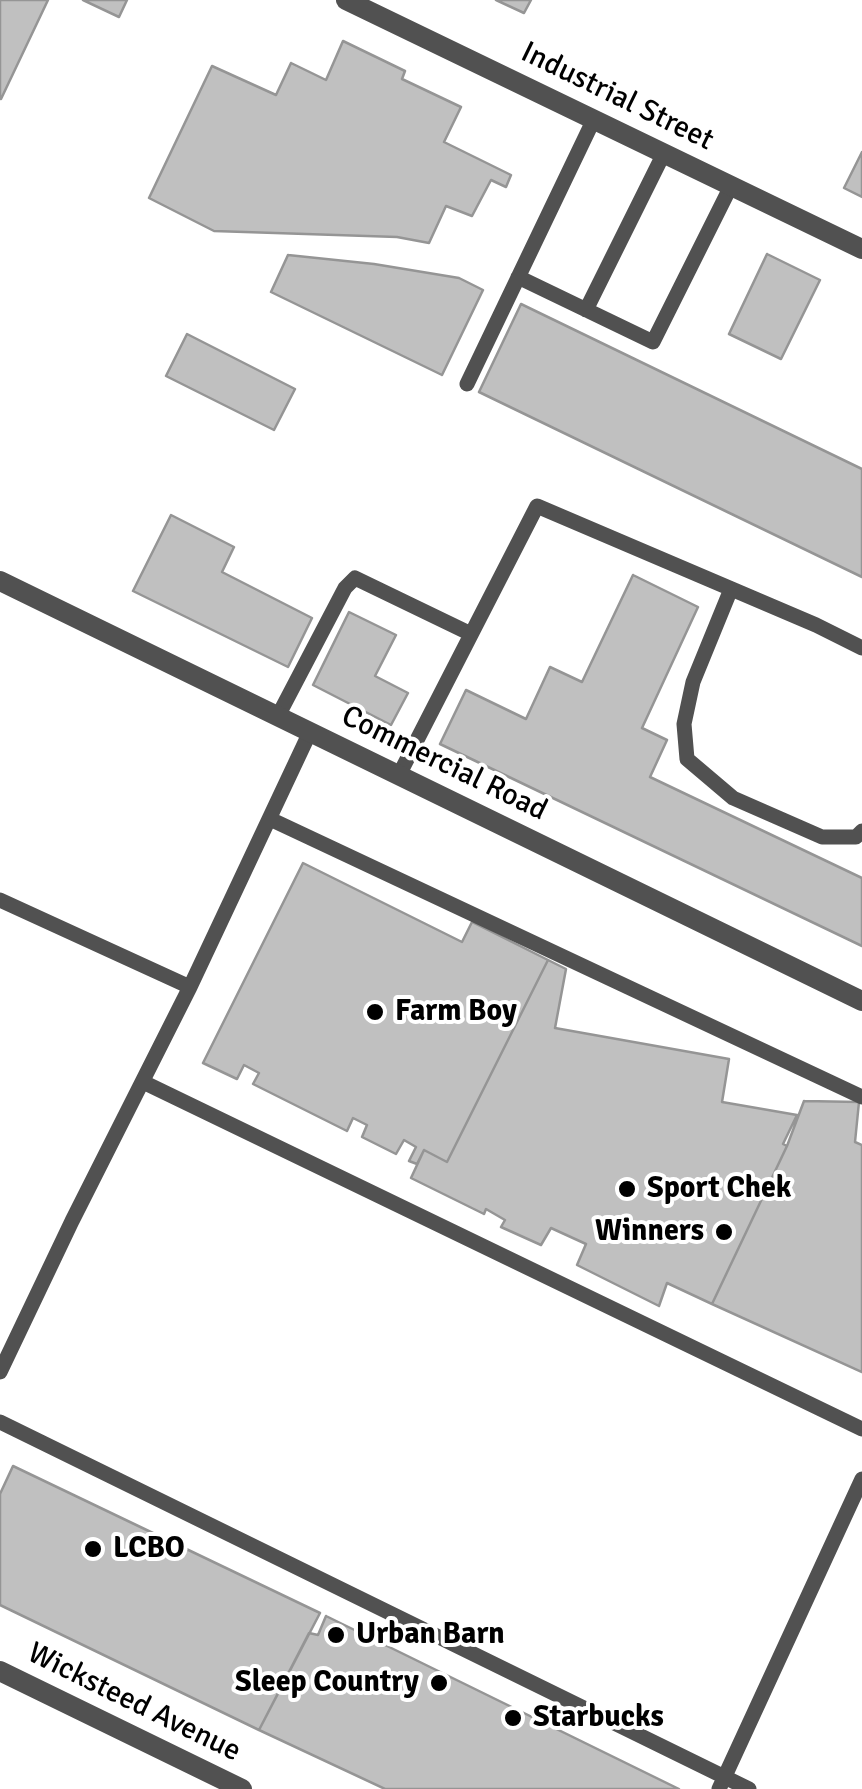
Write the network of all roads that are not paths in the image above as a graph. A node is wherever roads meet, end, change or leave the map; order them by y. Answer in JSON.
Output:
{"nodes":[{"id":1,"x":346,"y":0,"type":"edge"},
{"id":2,"x":594,"y":119,"type":"junction"},
{"id":3,"x":664,"y":154,"type":"junction"},
{"id":4,"x":732,"y":186,"type":"junction"},
{"id":5,"x":862,"y":249,"type":"edge"},
{"id":6,"x":518,"y":278,"type":"junction"},
{"id":7,"x":586,"y":310,"type":"junction"},
{"id":8,"x":467,"y":384,"type":"dead end"},
{"id":9,"x":0,"y":581,"type":"edge"},
{"id":10,"x":731,"y":589,"type":"junction"},
{"id":11,"x":471,"y":634,"type":"junction"},
{"id":12,"x":862,"y":648,"type":"edge"},
{"id":13,"x":278,"y":716,"type":"junction"},
{"id":14,"x":310,"y":732,"type":"junction"},
{"id":15,"x":398,"y":775,"type":"junction"},
{"id":16,"x":270,"y":819,"type":"junction"},
{"id":17,"x":862,"y":832,"type":"edge"},
{"id":18,"x":0,"y":900,"type":"edge"},
{"id":19,"x":190,"y":988,"type":"junction"},
{"id":20,"x":862,"y":1001,"type":"edge"},
{"id":21,"x":143,"y":1082,"type":"junction"},
{"id":22,"x":862,"y":1097,"type":"edge"},
{"id":23,"x":0,"y":1372,"type":"edge"},
{"id":24,"x":0,"y":1422,"type":"edge"},
{"id":25,"x":862,"y":1430,"type":"edge"},
{"id":26,"x":862,"y":1479,"type":"edge"},
{"id":27,"x":0,"y":1671,"type":"edge"},
{"id":28,"x":721,"y":1783,"type":"edge"},
{"id":29,"x":242,"y":1789,"type":"edge"},
{"id":30,"x":749,"y":1789,"type":"edge"}],
"edges":[{"from":1,"to":2,"type":"street","name":"Industrial Street"},
{"from":2,"to":3,"type":"street","name":"Industrial Street"},
{"from":2,"to":6,"type":"lane"},
{"from":3,"to":4,"type":"street","name":"Industrial Street"},
{"from":3,"to":7,"type":"lane"},
{"from":4,"to":5,"type":"street","name":"Industrial Street"},
{"from":4,"to":7,"type":"lane"},
{"from":6,"to":7,"type":"lane"},
{"from":6,"to":8,"type":"lane"},
{"from":9,"to":13,"type":"street","name":"Commercial Road"},
{"from":10,"to":11,"type":"lane"},
{"from":10,"to":12,"type":"lane"},
{"from":10,"to":17,"type":"lane"},
{"from":11,"to":13,"type":"lane"},
{"from":11,"to":15,"type":"lane"},
{"from":13,"to":14,"type":"street","name":"Commercial Road"},
{"from":14,"to":15,"type":"street","name":"Commercial Road"},
{"from":14,"to":16,"type":"lane"},
{"from":15,"to":20,"type":"street","name":"Commercial Road"},
{"from":16,"to":19,"type":"lane"},
{"from":16,"to":22,"type":"lane"},
{"from":18,"to":19,"type":"lane"},
{"from":19,"to":21,"type":"lane"},
{"from":21,"to":23,"type":"lane"},
{"from":21,"to":25,"type":"lane"},
{"from":24,"to":28,"type":"lane"},
{"from":26,"to":28,"type":"lane"},
{"from":27,"to":29,"type":"street","name":"Wicksteed Avenue"},
{"from":28,"to":30,"type":"lane"}]}
